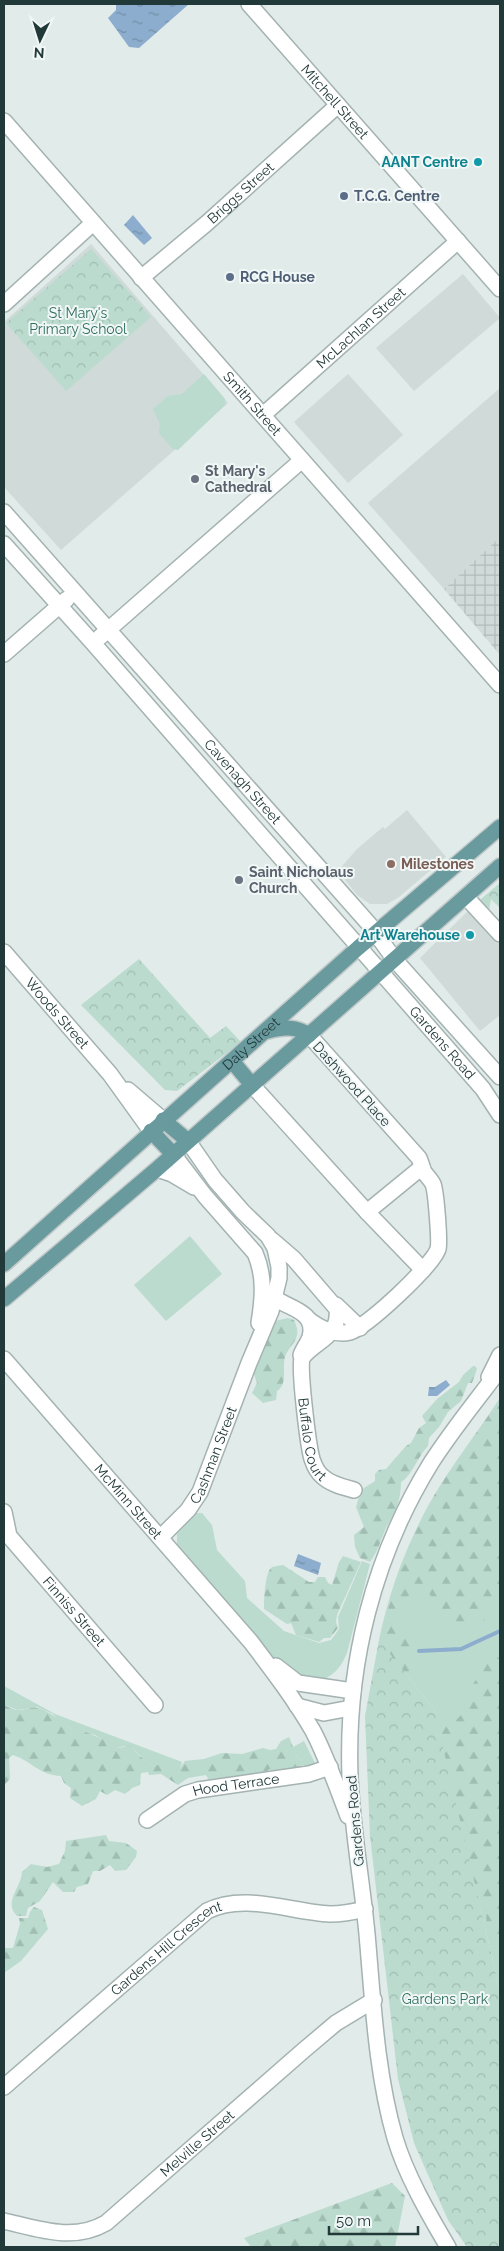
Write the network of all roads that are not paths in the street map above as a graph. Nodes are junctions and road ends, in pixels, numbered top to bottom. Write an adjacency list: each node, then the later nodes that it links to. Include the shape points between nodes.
1 (249, 4): 2 (street, Mitchell Street)
2 (338, 105): 5 (street, Mitchell Street); 6 (street, Briggs Street)
3 (4, 121): 4 (street, Smith Street)
4 (93, 223): 6 (street, Smith Street); 8 (street)
5 (458, 241): 7 (street, Mitchell Street); 9 (street, McLachlan Street)
6 (141, 278): 9 (street, Smith Street)
7 (500, 289)
8 (4, 304)
9 (263, 415): 10 (street, Smith Street)
10 (302, 460): 15 (street); 18 (street, Smith Street)
11 (4, 512): 13 (street, Cavenagh Street)
12 (4, 544): 14 (street, Cavenagh Street)
13 (74, 593): 14 (street); 15 (street, Cavenagh Street)
14 (59, 605): 16 (street, Cavenagh Street); 17 (street)
15 (108, 630): 16 (street); 20 (street, Cavenagh Street)
16 (94, 643): 21 (street, Cavenagh Street)
17 (4, 654)
18 (500, 685)
19 (500, 827): 24 (main road, Daly Street)
20 (300, 846): 21 (street); 24 (street, Cavenagh Street)
21 (283, 862): 26 (street, Cavenagh Street)
22 (500, 866): 23 (main road)
23 (466, 897): 25 (street); 28 (main road)
24 (376, 932): 26 (main road, Daly Street); 28 (street, Gardens Road)
25 (500, 934)
26 (358, 948): 29 (street, Gardens Road); 30 (main road, Daly Street)
27 (4, 952): 35 (street, Woods Street)
28 (395, 960): 29 (main road); 32 (street, Gardens Road)
29 (380, 973): 31 (main road); 33 (street, Gardens Road)
30 (266, 1031): 31 (main road, Dashwood Place, via 291,1028); 34 (main road, Daly Street)
31 (309, 1035): 37 (main road); 43 (street, Dashwood Place, via 419,1158)
32 (467, 1040): 33 (street); 36 (street, Gardens Road)
33 (452, 1054): 38 (street, Gardens Road)
34 (232, 1062): 37 (main road); 39 (main road, Daly Street)
35 (110, 1074): 39 (street, Woods Street); 40 (street, Woods Street)
36 (500, 1077)
37 (252, 1085): 41 (main road); 47 (street)
38 (499, 1110)
39 (163, 1120): 40 (main road, Daly Street); 41 (main road)
40 (151, 1131): 42 (main road); 52 (main road, Daly Street)
41 (188, 1141): 42 (main road); 46 (street, via 215,1180)
42 (173, 1154): 44 (main road); 45 (street)
43 (422, 1167): 47 (street); 53 (street, Dashwood Place, via 434,1187 439,1244 436,1254)
44 (158, 1169): 45 (street, via 178,1177); 55 (main road)
45 (205, 1196): 48 (street)
46 (243, 1212): 48 (street); 49 (street)
47 (367, 1212): 53 (street)
48 (229, 1224): 51 (street, via 250,1246)
49 (268, 1236): 50 (street); 56 (street)
50 (278, 1257): 51 (street); 54 (street, via 279,1278)
51 (259, 1262): 54 (street)
52 (4, 1264)
53 (423, 1270): 58 (street, Dashwood Place)
54 (269, 1295): 57 (street, via 295,1308); 67 (street, Cashman Street, via 249,1363 200,1492 188,1510)
55 (4, 1300)
56 (336, 1305): 58 (street); 59 (street, via 338,1313)
57 (308, 1319): 59 (street); 61 (street, Buffalo Court, via 310,1334 302,1353)
58 (360, 1328): 59 (street)
59 (332, 1331): 61 (street)
60 (500, 1355): 64 (street, Gardens Road)
61 (302, 1363): 65 (street, Buffalo Court, via 315,1466 327,1480)
62 (6, 1367): 67 (street, McMinn Street)
63 (500, 1369): 64 (street, Gardens Road)
64 (470, 1408): 69 (street, Gardens Road, via 420,1482 384,1558 361,1635)
65 (354, 1490)
66 (4, 1512): 70 (street, Finniss Street, via 9,1536)
67 (160, 1537): 68 (street, McMinn Street)
68 (252, 1642): 69 (street, via 298,1683); 71 (street)
69 (353, 1691): 72 (street, Gardens Road)
70 (155, 1705)
71 (297, 1706): 72 (street, via 324,1713); 73 (street)
72 (351, 1708): 75 (street, Gardens Road, via 350,1778)
73 (330, 1767): 74 (street, Hood Terrace, via 309,1774 198,1790 179,1798); 75 (street)
74 (147, 1820)
75 (354, 1832): 76 (street, Gardens Road)
76 (364, 1910): 77 (street, Gardens Road); 78 (street, Gardens Hill Crescent, via 328,1914 243,1903 217,1906 118,1986)
77 (374, 2000): 79 (street, Melville Street, via 336,2023 106,2223 93,2230 62,2234); 80 (street, Gardens Road, via 382,2078 395,2139 422,2202)
78 (4, 2087)
79 (4, 2222)
80 (448, 2247)

